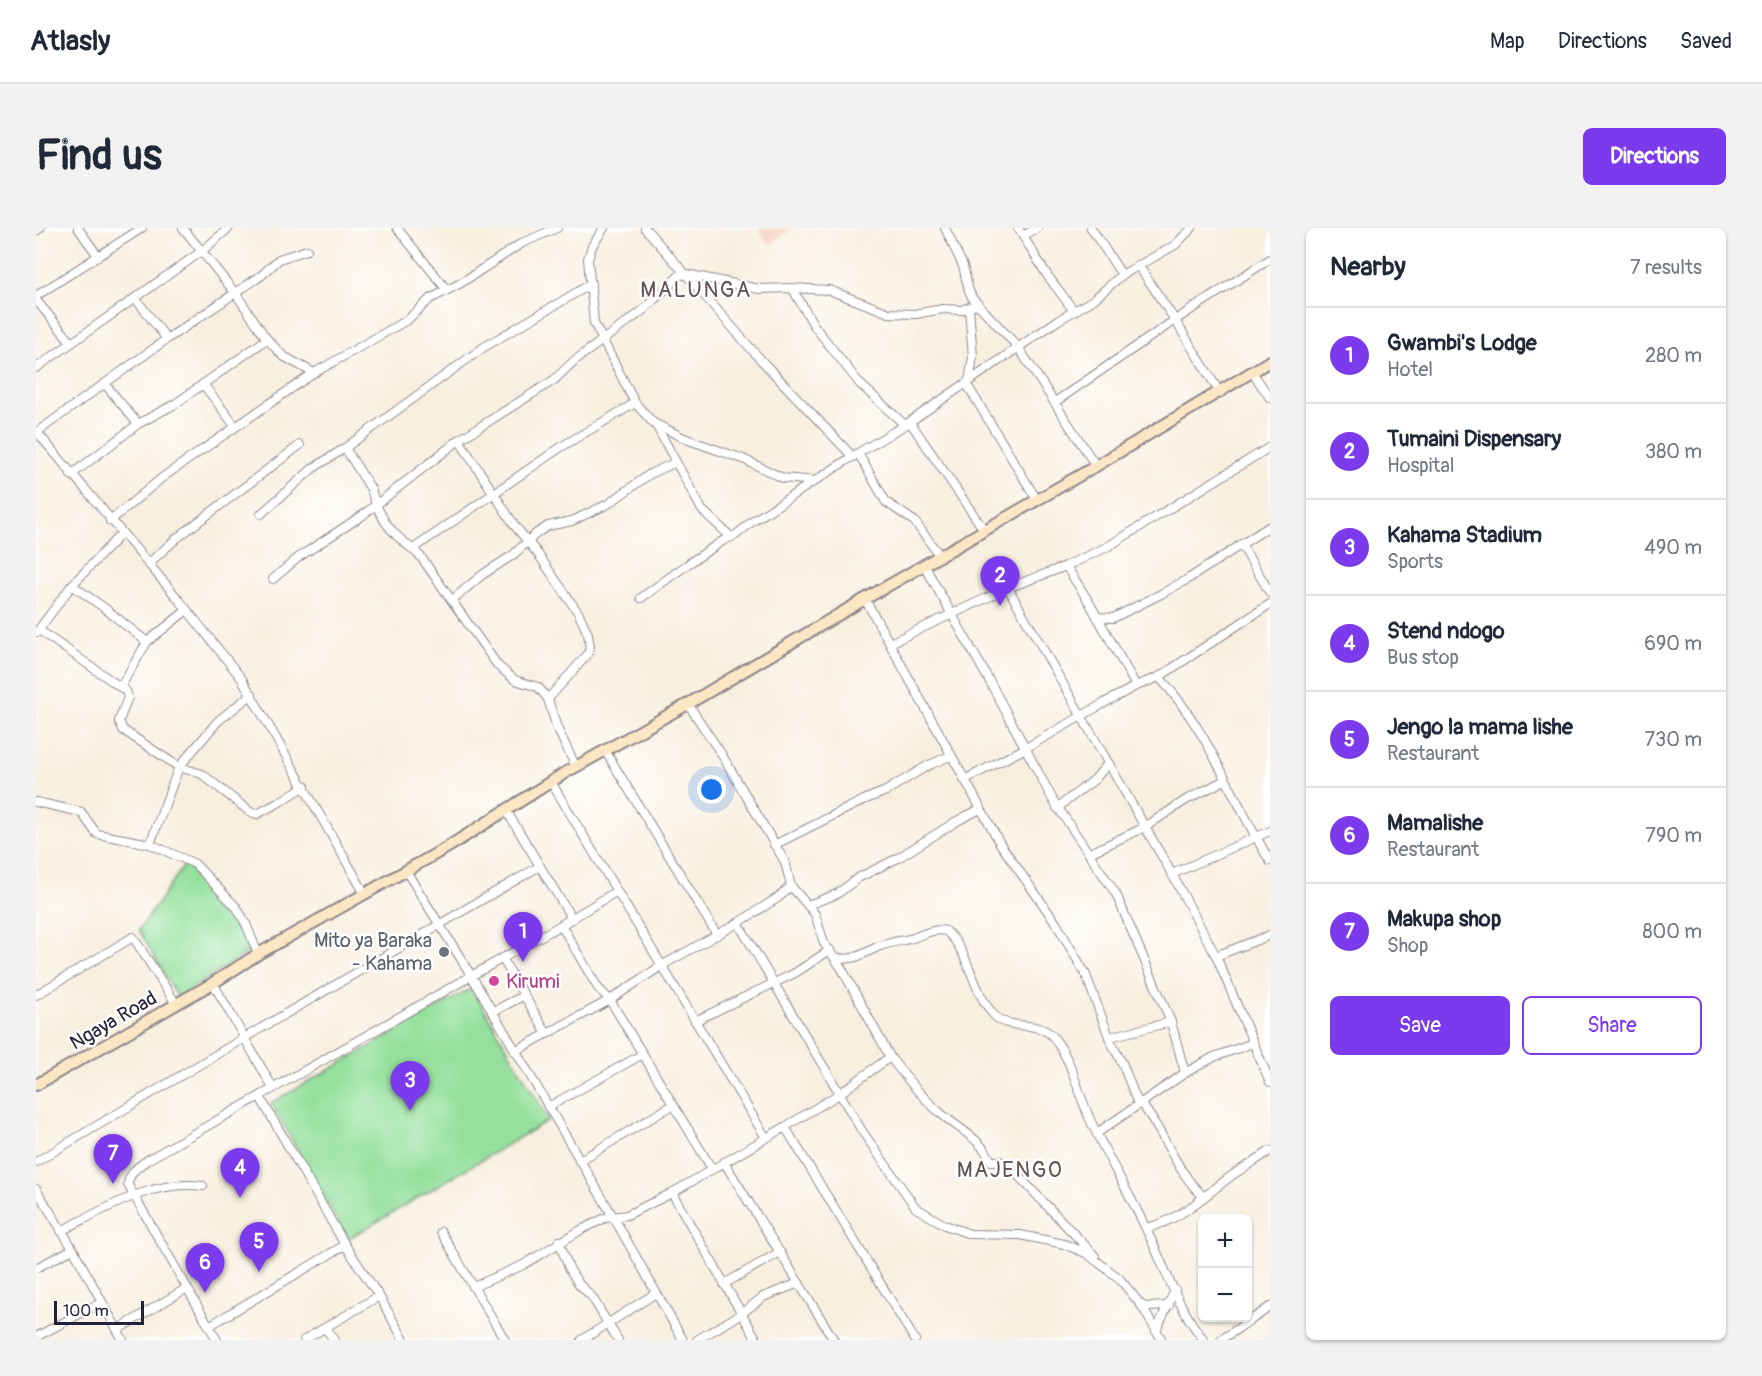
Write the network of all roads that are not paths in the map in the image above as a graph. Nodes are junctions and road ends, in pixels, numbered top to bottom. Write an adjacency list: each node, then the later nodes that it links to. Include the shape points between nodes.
1 (40, 228): 17 (street)
2 (78, 228): 22 (street)
3 (142, 228): 22 (street)
4 (183, 228): 21 (street)
5 (230, 228): 21 (street)
6 (398, 228): 29 (street)
7 (557, 228): 29 (street, via 522,243)
8 (604, 228): 27 (street, via 589,253)
9 (645, 228): 25 (street)
10 (945, 228): 33 (street, via 969,291)
11 (1018, 228): 18 (street)
12 (1038, 228): 18 (street)
13 (1091, 228): 26 (street)
14 (1181, 228): 19 (street)
15 (1192, 228): 19 (street)
16 (1200, 228): 19 (street)
17 (36, 231)
18 (1023, 236): 35 (street)
19 (1185, 237): 24 (street)
20 (307, 250): 30 (street, via 279,259)
21 (202, 251): 30 (street); 32 (street)
22 (98, 256): 31 (street)
23 (1270, 260): 36 (street)
24 (1138, 265): 26 (street); 36 (street)
25 (686, 274): 28 (street, via 759,289); 39 (street); 64 (street, via 768,368)
26 (1122, 275): 35 (street)
27 (591, 284): 39 (street, via 592,316); 63 (street, via 484,347)
28 (792, 288): 34 (street, via 829,290 889,313); 55 (street, via 815,327 860,384)
29 (447, 291): 45 (street, via 430,299 407,320)
30 (236, 294): 37 (street); 38 (street)
31 (36, 298): 40 (street)
32 (135, 298): 37 (street); 40 (street)
33 (978, 304): 34 (street); 41 (street)
34 (969, 308): 46 (street, via 973,357)
35 (1074, 311): 41 (street)
36 (1175, 320): 49 (street); 52 (street)
37 (167, 339): 47 (street)
38 (267, 339): 45 (street, via 283,356); 48 (street)
39 (603, 339): 51 (street); 58 (street, via 554,380)
40 (71, 342): 43 (street)
41 (1018, 347): 46 (street); 52 (street)
42 (1270, 362): 44 (street, Ngaya Road)
43 (36, 368)
44 (1252, 372): 49 (street, Ngaya Road); 50 (street)
45 (314, 373): 56 (street)
46 (968, 382): 55 (street); 70 (street)
47 (105, 384): 54 (street); 57 (street)
48 (203, 384): 54 (street); 56 (street)
49 (1220, 393): 66 (street, Ngaya Road)
50 (1270, 398)
51 (635, 402): 53 (street); 69 (street, via 561,447)
52 (1055, 402): 66 (street)
53 (654, 423): 65 (street); 68 (street, via 783,478)
54 (138, 424): 67 (street)
55 (908, 424): 64 (street); 75 (street)
56 (235, 426): 73 (street, via 162,477)
57 (37, 432): 59 (street)
58 (459, 440): 69 (street); 71 (street)
59 (43, 441): 61 (street); 67 (street)
60 (300, 445): 82 (street)
61 (36, 446)
62 (1270, 447): 84 (street, via 1116,542)
63 (345, 448): 71 (street, via 371,489); 72 (street, via 312,469)
64 (856, 455): 68 (street); 81 (street, via 886,502 914,521)
65 (676, 462): 77 (street, via 705,514); 78 (street, via 650,474 608,504 572,522 548,526)
66 (1096, 466): 70 (street, Ngaya Road)
67 (71, 475): 73 (street)
68 (816, 481): 77 (street)
69 (495, 494): 78 (street); 80 (street)
70 (1037, 500): 75 (street, Ngaya Road)
71 (376, 505): 80 (street, via 390,529); 85 (street)
72 (261, 514)
73 (110, 521): 76 (street)
74 (1270, 526): 79 (street)
75 (984, 530): 81 (street, Ngaya Road)
76 (121, 534): 82 (street); 86 (street)
77 (730, 537): 89 (street)
78 (528, 540): 91 (street); 103 (street, via 568,596 590,640 589,651 581,663)
79 (1241, 544): 88 (street); 95 (street, via 1153,598 1113,618)
80 (413, 549): 91 (street)
81 (940, 556): 83 (street, Ngaya Road)
82 (147, 564): 93 (street)
83 (924, 565): 90 (street, Ngaya Road); 94 (street)
84 (1066, 567): 87 (street); 95 (street)
85 (273, 579)
86 (72, 585): 96 (street); 97 (street)
87 (1008, 588): 94 (street); 105 (street)
88 (1270, 593)
89 (640, 598)
90 (865, 599): 98 (street); 104 (street, Ngaya Road)
91 (452, 600): 103 (street, via 498,666 515,680 538,687)
92 (1270, 604): 99 (street)
93 (187, 610): 97 (street); 102 (street)
94 (954, 615): 98 (street); 106 (street)
95 (1097, 617): 101 (street)
96 (38, 631): 100 (street)
97 (147, 642): 100 (street)
98 (890, 643): 108 (street)
99 (1160, 677): 101 (street); 113 (street, via 1184,706)
100 (121, 686): 110 (street, via 129,697 119,721 123,730)
101 (1136, 686): 105 (street)
102 (252, 694): 110 (street, via 218,721); 115 (street)
103 (548, 699): 111 (street)
104 (688, 704): 107 (street, Ngaya Road); 124 (street)
105 (1082, 717): 106 (street); 109 (street)
106 (1024, 749): 112 (street); 117 (street)
107 (606, 752): 111 (street, Ngaya Road); 138 (street)
108 (950, 756): 112 (street); 124 (street)
109 (1110, 765): 117 (street); 120 (street)
110 (179, 767): 115 (street, via 202,774 257,814); 123 (street)
111 (576, 767): 114 (street, Ngaya Road)
112 (964, 780): 118 (street)
113 (1225, 780): 120 (street); 122 (street)
114 (550, 782): 119 (street, Ngaya Road); 131 (street)
115 (305, 786): 132 (street)
116 (36, 802): 123 (street, via 81,812 100,835)
117 (1057, 808): 125 (street)
118 (980, 809): 133 (street, via 858,878 837,894); 156 (street, via 1086,975)
119 (506, 810): 127 (street); 128 (street, Ngaya Road)
120 (1145, 827): 125 (street); 129 (street)
121 (1270, 831): 122 (street)
122 (1255, 837): 126 (street); 129 (street)
123 (150, 844): 141 (street, via 195,864 212,880 237,908)
124 (774, 845): 130 (street)
125 (1090, 854): 154 (street, via 1116,894)
126 (1270, 861)
127 (540, 866): 134 (street); 136 (street)
128 (406, 871): 132 (street, Ngaya Road); 136 (street)
129 (1172, 874): 142 (street)
130 (791, 886): 133 (street); 135 (street)
131 (617, 891): 134 (street); 144 (street)
132 (365, 894): 141 (street, Ngaya Road)
133 (808, 905): 140 (street)
134 (572, 919): 137 (street)
135 (738, 923): 138 (street); 147 (street)
136 (438, 925): 145 (street); 157 (street)
137 (561, 925): 143 (street); 150 (street, via 598,988)
138 (717, 935): 144 (street)
139 (1270, 935): 142 (street)
140 (832, 953): 147 (street); 161 (street); 172 (street, via 851,959 880,946 935,930 946,931 992,1013 1007,1023 1042,1028 1054,1038 1068,1060)
141 (258, 954): 146 (street, Ngaya Road)
142 (1216, 956): 158 (street)
143 (502, 958): 145 (street); 149 (street)
144 (661, 966): 150 (street); 153 (street)
145 (471, 975): 152 (street); 165 (street)
146 (213, 983): 151 (street, Ngaya Road); 157 (street)
147 (774, 983): 153 (street); 166 (street)
148 (36, 995): 151 (street, via 132,937)
149 (523, 996): 152 (street); 155 (street)
150 (610, 1000): 155 (street); 160 (street)
151 (176, 1004): 164 (street, Ngaya Road)
152 (492, 1012): 159 (street)
153 (694, 1020): 173 (street)
154 (1171, 1022): 156 (street); 162 (street)
155 (547, 1034): 159 (street)
156 (1109, 1037): 168 (street)
157 (244, 1038): 165 (street); 176 (street)
158 (1253, 1043): 162 (street); 163 (street)
159 (515, 1051): 170 (street)
160 (643, 1054): 169 (street); 170 (street)
161 (890, 1057): 166 (street); 193 (street, via 930,1104 978,1141 991,1161 1008,1165)
162 (1185, 1072): 168 (street)
163 (1270, 1082)
164 (36, 1085)
165 (273, 1088): 167 (street)
166 (839, 1094): 171 (street); 193 (street, via 878,1157 919,1211 970,1234 1020,1235 1064,1244 1086,1253)
167 (260, 1097): 182 (street, via 141,1165 128,1181); 189 (street)
168 (1139, 1103): 172 (street); 183 (street)
169 (672, 1105): 175 (street); 178 (street)
170 (548, 1107): 175 (street)
171 (785, 1127): 173 (street); 224 (street)
172 (1097, 1133): 185 (street)
173 (766, 1138): 177 (street)
174 (1270, 1151): 183 (street)
175 (579, 1161): 184 (street)
176 (36, 1162)
177 (724, 1162): 178 (street); 191 (street)
178 (712, 1169): 181 (street)
179 (203, 1186): 182 (street, via 190,1184)
180 (36, 1189): 186 (street)
181 (672, 1193): 184 (street); 195 (street)
182 (135, 1194): 186 (street); 197 (street)
183 (1204, 1197): 185 (street, via 1161,1225)
184 (614, 1218): 188 (street, via 605,1218); 199 (street)
185 (1146, 1228): 198 (street)
186 (61, 1231): 190 (street)
187 (441, 1232): 196 (street)
188 (559, 1241): 196 (street, via 523,1265); 206 (street, via 569,1268)
189 (345, 1245): 200 (street); 207 (street)
190 (73, 1249): 192 (street); 201 (street)
191 (780, 1252): 194 (street); 195 (street)
192 (36, 1268)
193 (1113, 1273): 202 (street)
194 (799, 1283): 205 (street, via 763,1297); 223 (street)
195 (724, 1284): 205 (street)
196 (473, 1287): 217 (street)
197 (187, 1288): 207 (street); 209 (street)
198 (1175, 1290): 203 (street); 226 (street)
199 (656, 1293): 206 (street); 220 (street)
200 (379, 1296): 208 (street); 216 (street)
201 (102, 1302): 209 (street); 211 (street)
202 (1141, 1305): 203 (street); 210 (street)
203 (1169, 1306): 210 (street)
204 (1270, 1307): 227 (street)
205 (741, 1314): 221 (street); 222 (street)
206 (608, 1325): 218 (street); 219 (street)
207 (209, 1326): 213 (street)
208 (325, 1328): 214 (street); 215 (street)
209 (117, 1330): 212 (street)
210 (1156, 1331): 225 (street)
211 (36, 1336)
212 (123, 1340)
213 (217, 1340)
214 (304, 1340)
215 (334, 1340)
216 (404, 1340)
217 (505, 1340)
218 (582, 1340)
219 (618, 1340)
220 (683, 1340)
221 (698, 1340)
222 (758, 1340)
223 (834, 1340)
224 (915, 1340)
225 (1162, 1340)
226 (1204, 1340)
227 (1221, 1340)

